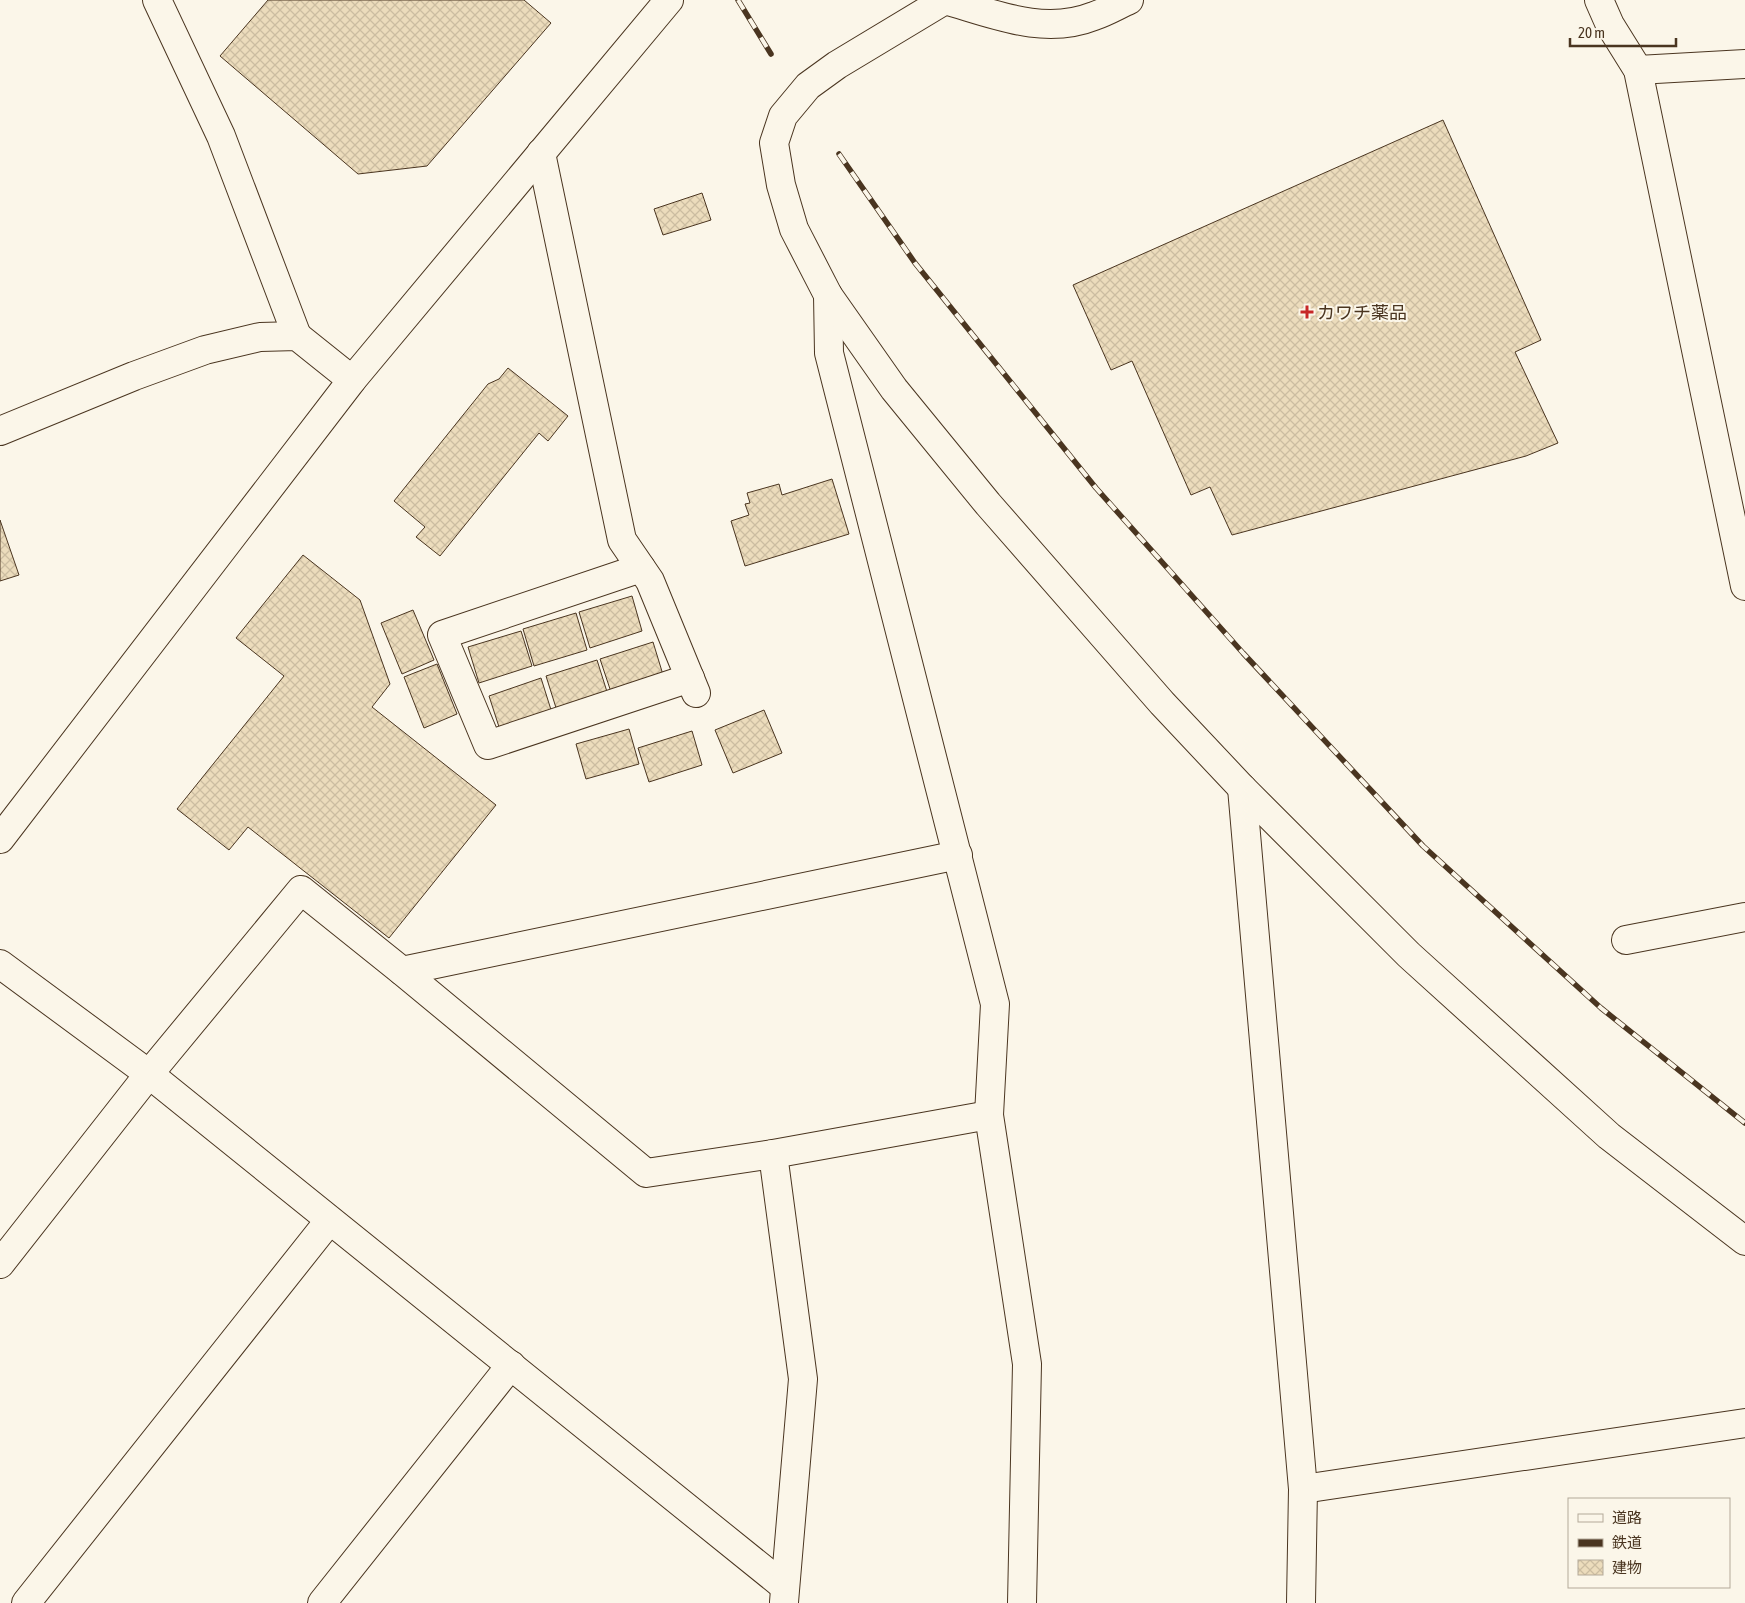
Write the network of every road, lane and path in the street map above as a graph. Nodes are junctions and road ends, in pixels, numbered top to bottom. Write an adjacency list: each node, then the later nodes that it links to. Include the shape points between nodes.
1 (945, 0): 2 (street, via 1028,24 1058,24 1093,17); 9 (street, via 816,81 783,116 774,144 781,184 794,228)
2 (1129, 0)
3 (1599, 0): 7 (street, via 1610,25)
4 (160, 1): 10 (street, via 221,136)
5 (662, 8): 8 (street)
6 (1745, 64): 7 (street)
7 (1638, 70): 14 (street)
8 (541, 153): 11 (street); 13 (street, via 622,540)
9 (828, 295): 15 (street, via 894,389 988,504 1162,703); 17 (street, via 829,352)
10 (297, 336): 11 (street); 12 (street, via 260,337 205,350)
11 (352, 380): 16 (street)
12 (0, 431)
13 (642, 568): 13 (street, via 693,686 488,745 442,635)
14 (1745, 586)
15 (1242, 788): 26 (street, via 1409,955 1608,1136); 30 (street)
16 (0, 839)
17 (958, 855): 21 (street); 23 (street, via 995,1004)
18 (1745, 917): 19 (street)
19 (1626, 940)
20 (0, 964): 22 (street)
21 (402, 971): 22 (street, via 301,890); 24 (street, via 646,1173)
22 (149, 1074): 25 (street); 27 (street)
23 (990, 1115): 24 (street); 34 (street, via 1027,1364)
24 (773, 1154): 31 (street, via 803,1380)
25 (329, 1221): 28 (street); 32 (street)
26 (1745, 1241)
27 (0, 1264)
28 (512, 1365): 31 (street); 33 (street)
29 (1745, 1423): 30 (street)
30 (1303, 1489): 35 (street)
31 (784, 1595)
32 (26, 1603)
33 (322, 1603)
34 (1022, 1603)
35 (1301, 1603)

